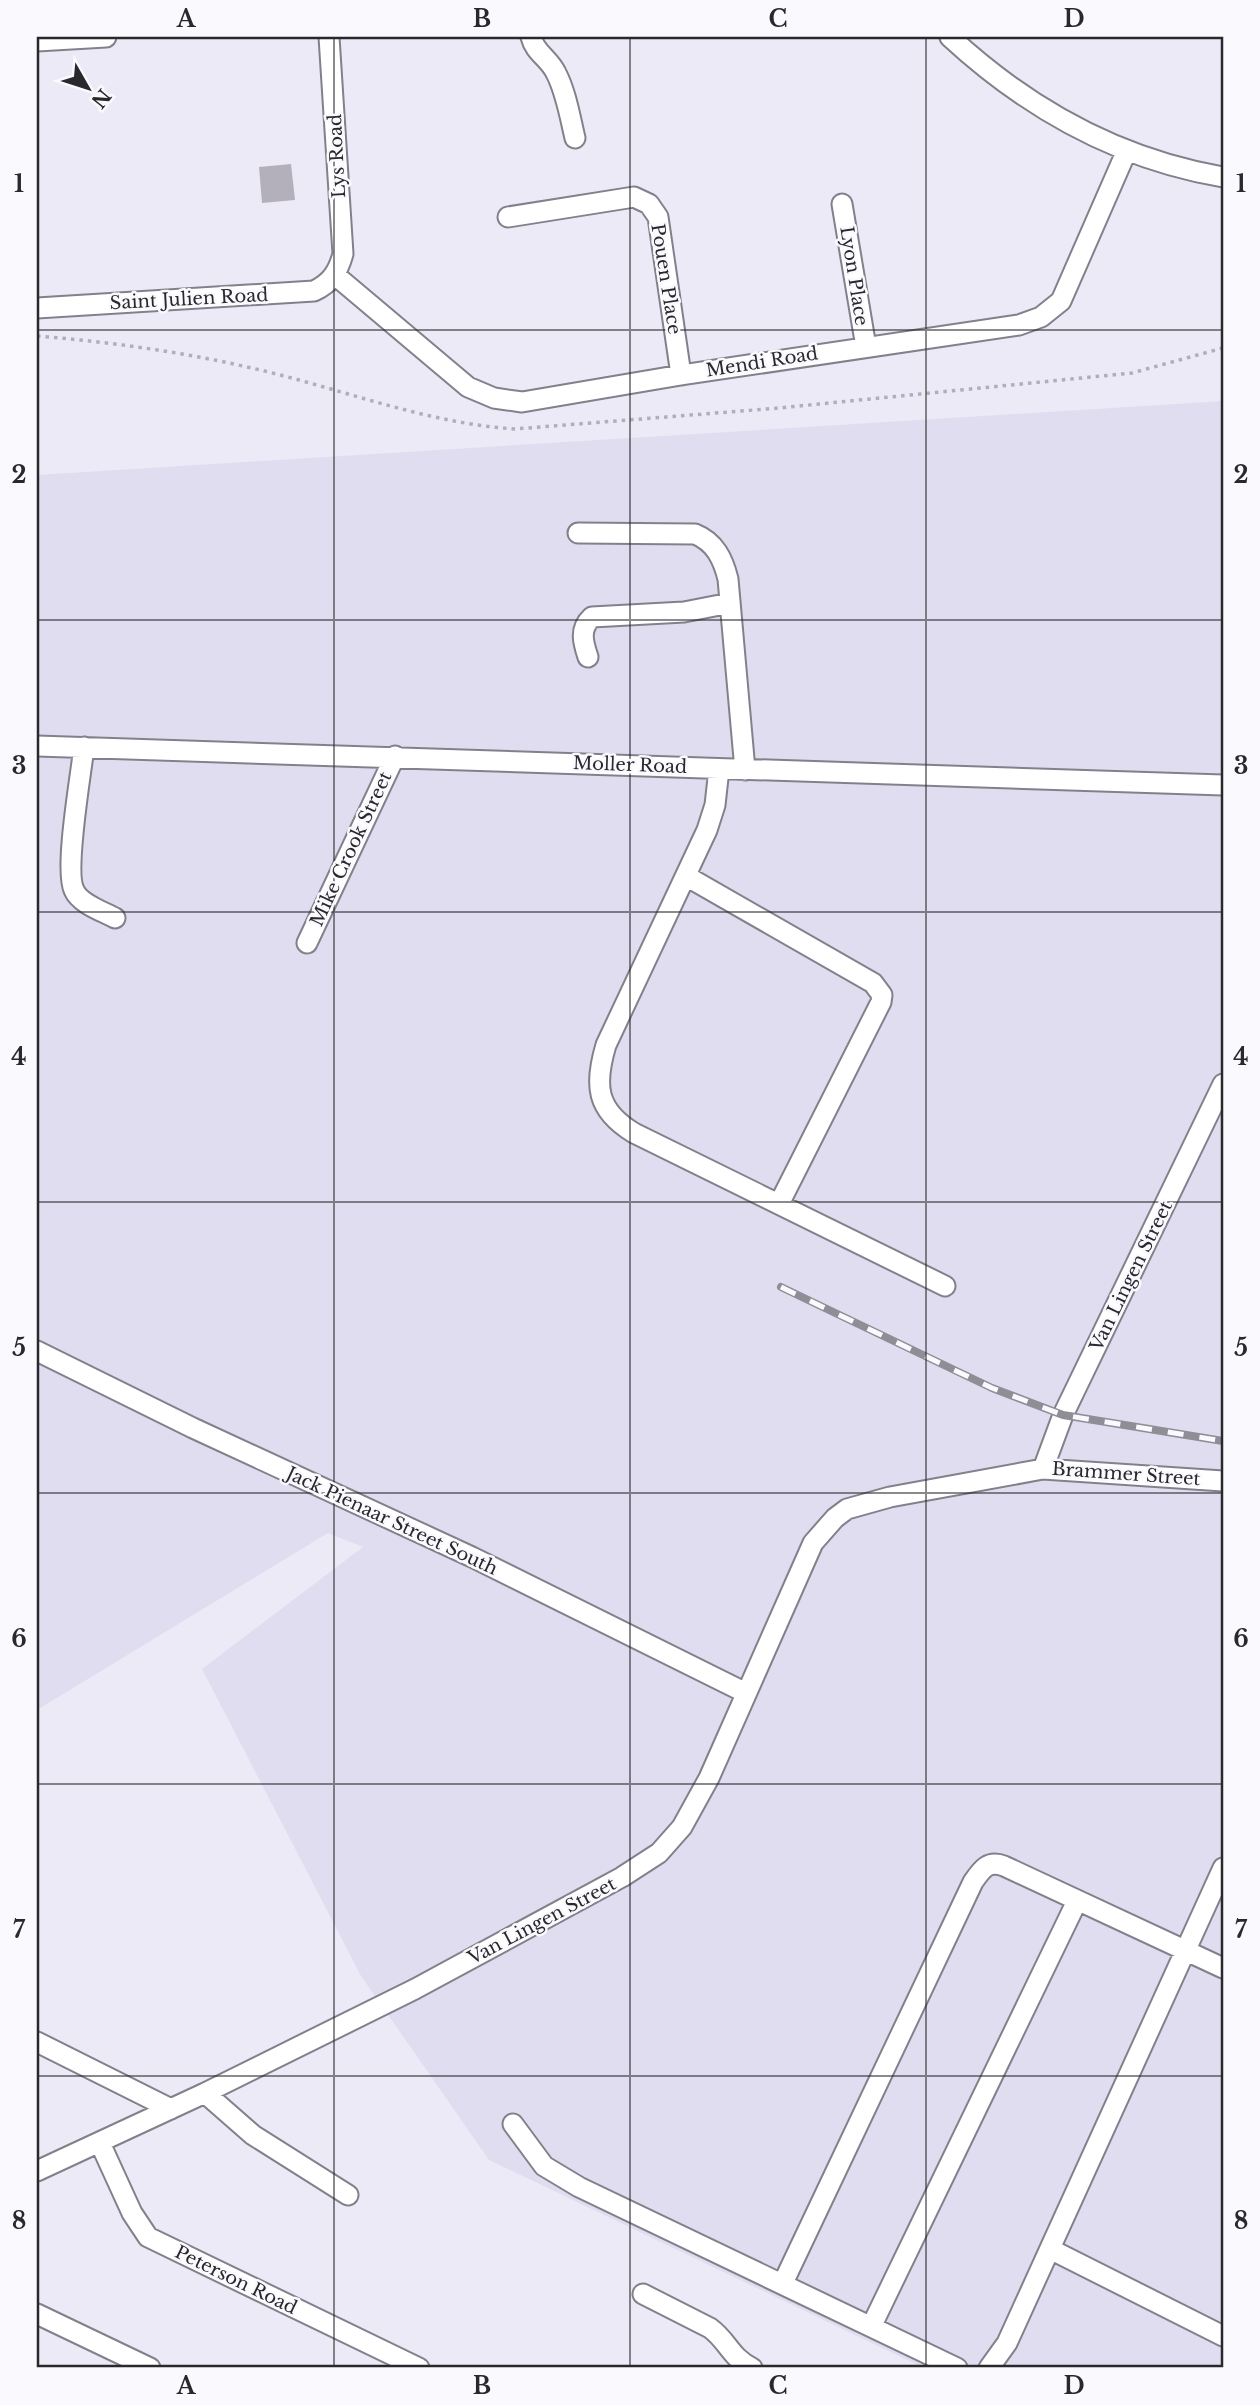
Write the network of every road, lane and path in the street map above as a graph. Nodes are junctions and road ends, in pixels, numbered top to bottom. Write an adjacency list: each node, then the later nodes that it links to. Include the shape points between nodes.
1 (106, 37): 5 (street)
2 (329, 37): 11 (street, Lys Road, via 342,254)
3 (531, 37): 6 (street, via 558,76)
4 (950, 37): 7 (street, via 1031,103)
5 (37, 41)
6 (575, 138)
7 (1128, 150): 8 (street); 13 (street, Mendi Road, via 1066,291 1052,310 1019,324)
8 (1223, 177)
9 (842, 204): 13 (street, Lyon Place)
10 (508, 218): 14 (street, Pouen Place, via 634,197 649,204 658,217)
11 (335, 275): 12 (street, Saint Julien Road, via 314,291); 14 (street, Mendi Road, via 468,387 494,398 522,402)
12 (37, 307)
13 (866, 347): 14 (street, Mendi Road)
14 (681, 374)
15 (578, 533): 16 (street, via 695,534 705,538 725,568)
16 (730, 603): 17 (street, via 684,612 592,617 583,631); 22 (street)
17 (588, 657)
18 (37, 746): 19 (street, Moller Road)
19 (84, 747): 20 (street, Moller Road); 25 (street, via 70,868 74,891)
20 (395, 756): 21 (street, Moller Road); 26 (street, Mike Crook Street)
21 (719, 769): 22 (street, Moller Road); 24 (street, via 712,816)
22 (745, 769): 23 (street, Moller Road)
23 (1223, 785)
24 (686, 876): 28 (street, via 606,1045 599,1073 600,1094 618,1123); 28 (street, via 873,983 881,995)
25 (115, 918)
26 (307, 943)
27 (1223, 1084): 31 (street, Van Lingen Street, via 1063,1416)
28 (779, 1204): 29 (street)
29 (945, 1286)
30 (37, 1351): 34 (street, Jack Pienaar Street South)
31 (1043, 1469): 32 (street, Brammer Street); 33 (street, Brammer Street)
32 (1223, 1480)
33 (865, 1504): 34 (street, Van Lingen Street, via 835,1518 813,1543)
34 (746, 1693): 40 (street, Van Lingen Street, via 695,1804 659,1853 415,1989)
35 (1223, 1868): 37 (street)
36 (1077, 1901): 37 (street); 47 (street, via 996,1863 983,1867); 50 (street)
37 (1186, 1949): 38 (street); 46 (street)
38 (1223, 1968)
39 (37, 2042): 41 (street)
40 (205, 2093): 41 (street, Van Lingen Street); 45 (street, via 253,2135)
41 (171, 2109): 43 (street, Van Lingen Street)
42 (513, 2124): 47 (street, via 536,2157 554,2173)
43 (100, 2143): 44 (street, Van Lingen Street); 53 (street, Peterson Road, via 148,2237)
44 (43, 2169)
45 (348, 2195)
46 (1050, 2249): 51 (street); 56 (street, via 1007,2343)
47 (783, 2283): 50 (street)
48 (643, 2294): 54 (street, via 719,2334 734,2358)
49 (37, 2314): 52 (street)
50 (872, 2325): 55 (street)
51 (1223, 2336)
52 (150, 2368)
53 (419, 2368)
54 (752, 2368)
55 (957, 2368)
56 (989, 2368)

